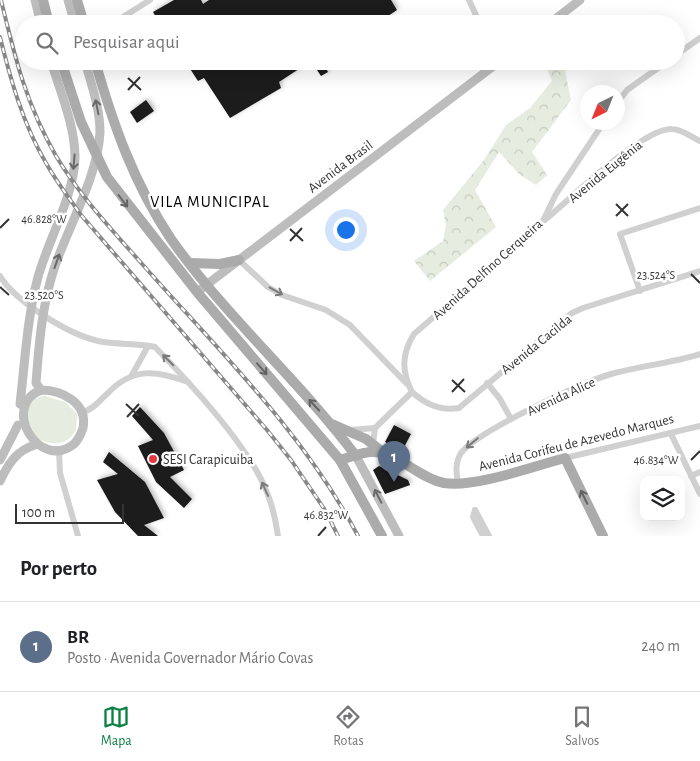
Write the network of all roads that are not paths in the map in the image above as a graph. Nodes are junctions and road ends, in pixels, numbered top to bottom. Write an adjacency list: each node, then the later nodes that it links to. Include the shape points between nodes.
1 (35, 0): 8 (main road)
2 (43, 0): 9 (main road)
3 (68, 0): 10 (main road)
4 (77, 0): 11 (main road)
5 (150, 0): 12 (street)
6 (580, 0): 14 (main road)
7 (471, 1): 13 (street)
8 (39, 15)
9 (47, 15)
10 (72, 15)
11 (81, 15)
12 (126, 15)
13 (477, 15)
14 (561, 15)
15 (700, 38): 16 (street)
16 (685, 49)
17 (57, 70): 42 (main road, one-way to 42, via 72,134 74,166 38,279 26,344)
18 (58, 70): 34 (main road, one-way to 34, via 107,177)
19 (87, 70): 41 (main road, one-way to 19, via 36,383 39,343 49,284 90,174 98,143 97,108)
20 (98, 70): 29 (main road, via 114,127 130,165 171,238)
21 (655, 70): 23 (street)
22 (487, 71): 28 (main road, Avenida Brasil)
23 (625, 93)
24 (599, 130): 27 (street, Avenida Delfino Cerqueira, via 556,194)
25 (700, 141): 27 (street, Avenida Eugênia, via 679,130 656,132 623,154)
26 (700, 208): 33 (street, via 620,234)
27 (542, 223): 40 (street, Avenida Delfino Cerqueira, via 414,334 403,360)
28 (239, 260): 29 (main road, via 220,264); 32 (main road, Avenida Brasil); 40 (street, Avenida Cacilda, one-way to 40, via 268,287 326,310 350,325)
29 (190, 263): 32 (main road)
30 (700, 272): 33 (street, Avenida Cacilda)
31 (0, 276): 35 (street, via 22,300 73,331 96,340)
32 (207, 285): 34 (main road, Avenida Brasil); 45 (main road, one-way to 32)
33 (640, 291): 39 (street, Avenida Cacilda, via 572,313)
34 (197, 292): 59 (main road, one-way to 59)
35 (148, 346): 37 (street); 38 (street, one-way to 35, via 155,347)
36 (700, 354): 44 (street, Avenida Alice, via 608,374)
37 (132, 375): 38 (street, via 163,374); 43 (street, via 112,388 94,407)
38 (189, 383): 66 (street, one-way to 38, via 268,494 257,473)
39 (487, 383): 40 (street, Avenida Cacilda, via 469,401 452,409 433,406); 44 (street)
40 (410, 389): 48 (street)
41 (41, 390): 42 (main road, via 27,396); 43 (main road, via 68,397)
42 (20, 404): 46 (main road)
43 (83, 412): 54 (main road, via 84,425 78,439)
44 (511, 419): 63 (street, Avenida Alice, one-way to 63, via 484,433 466,448 457,463)
45 (332, 424): 49 (main road, Avenida Corifeu de Azevedo Marques); 56 (main road)
46 (18, 426): 52 (main road); 53 (main road)
47 (700, 426): 50 (street, Avenida Corifeu de Azevedo Marques)
48 (375, 428): 49 (street); 51 (street)
49 (350, 430): 51 (main road, Avenida Corifeu de Azevedo Marques)
50 (671, 434): 57 (street, Avenida Corifeu de Azevedo Marques); 61 (street)
51 (373, 444): 55 (main road, Avenida Corifeu de Azevedo Marques)
52 (35, 445): 54 (main road); 62 (main road, via 23,448)
53 (3, 447): 58 (main road)
54 (59, 450): 65 (street, via 60,473)
55 (386, 454): 56 (main road, via 370,452); 63 (main road, Avenida Corifeu de Azevedo Marques, via 427,477 444,483)
56 (356, 456): 59 (main road); 68 (main road, one-way to 56)
57 (565, 458): 63 (main road, Avenida Corifeu de Azevedo Marques); 71 (main road, one-way to 57)
58 (0, 460)
59 (340, 460): 67 (main road)
60 (700, 472): 61 (street)
61 (691, 476): 64 (street)
62 (0, 481)
63 (458, 483)
64 (700, 494)
65 (78, 536)
66 (278, 536)
67 (382, 536)
68 (399, 536)
69 (483, 536): 70 (street, via 473,517 476,510)
70 (489, 536)
71 (603, 536)

